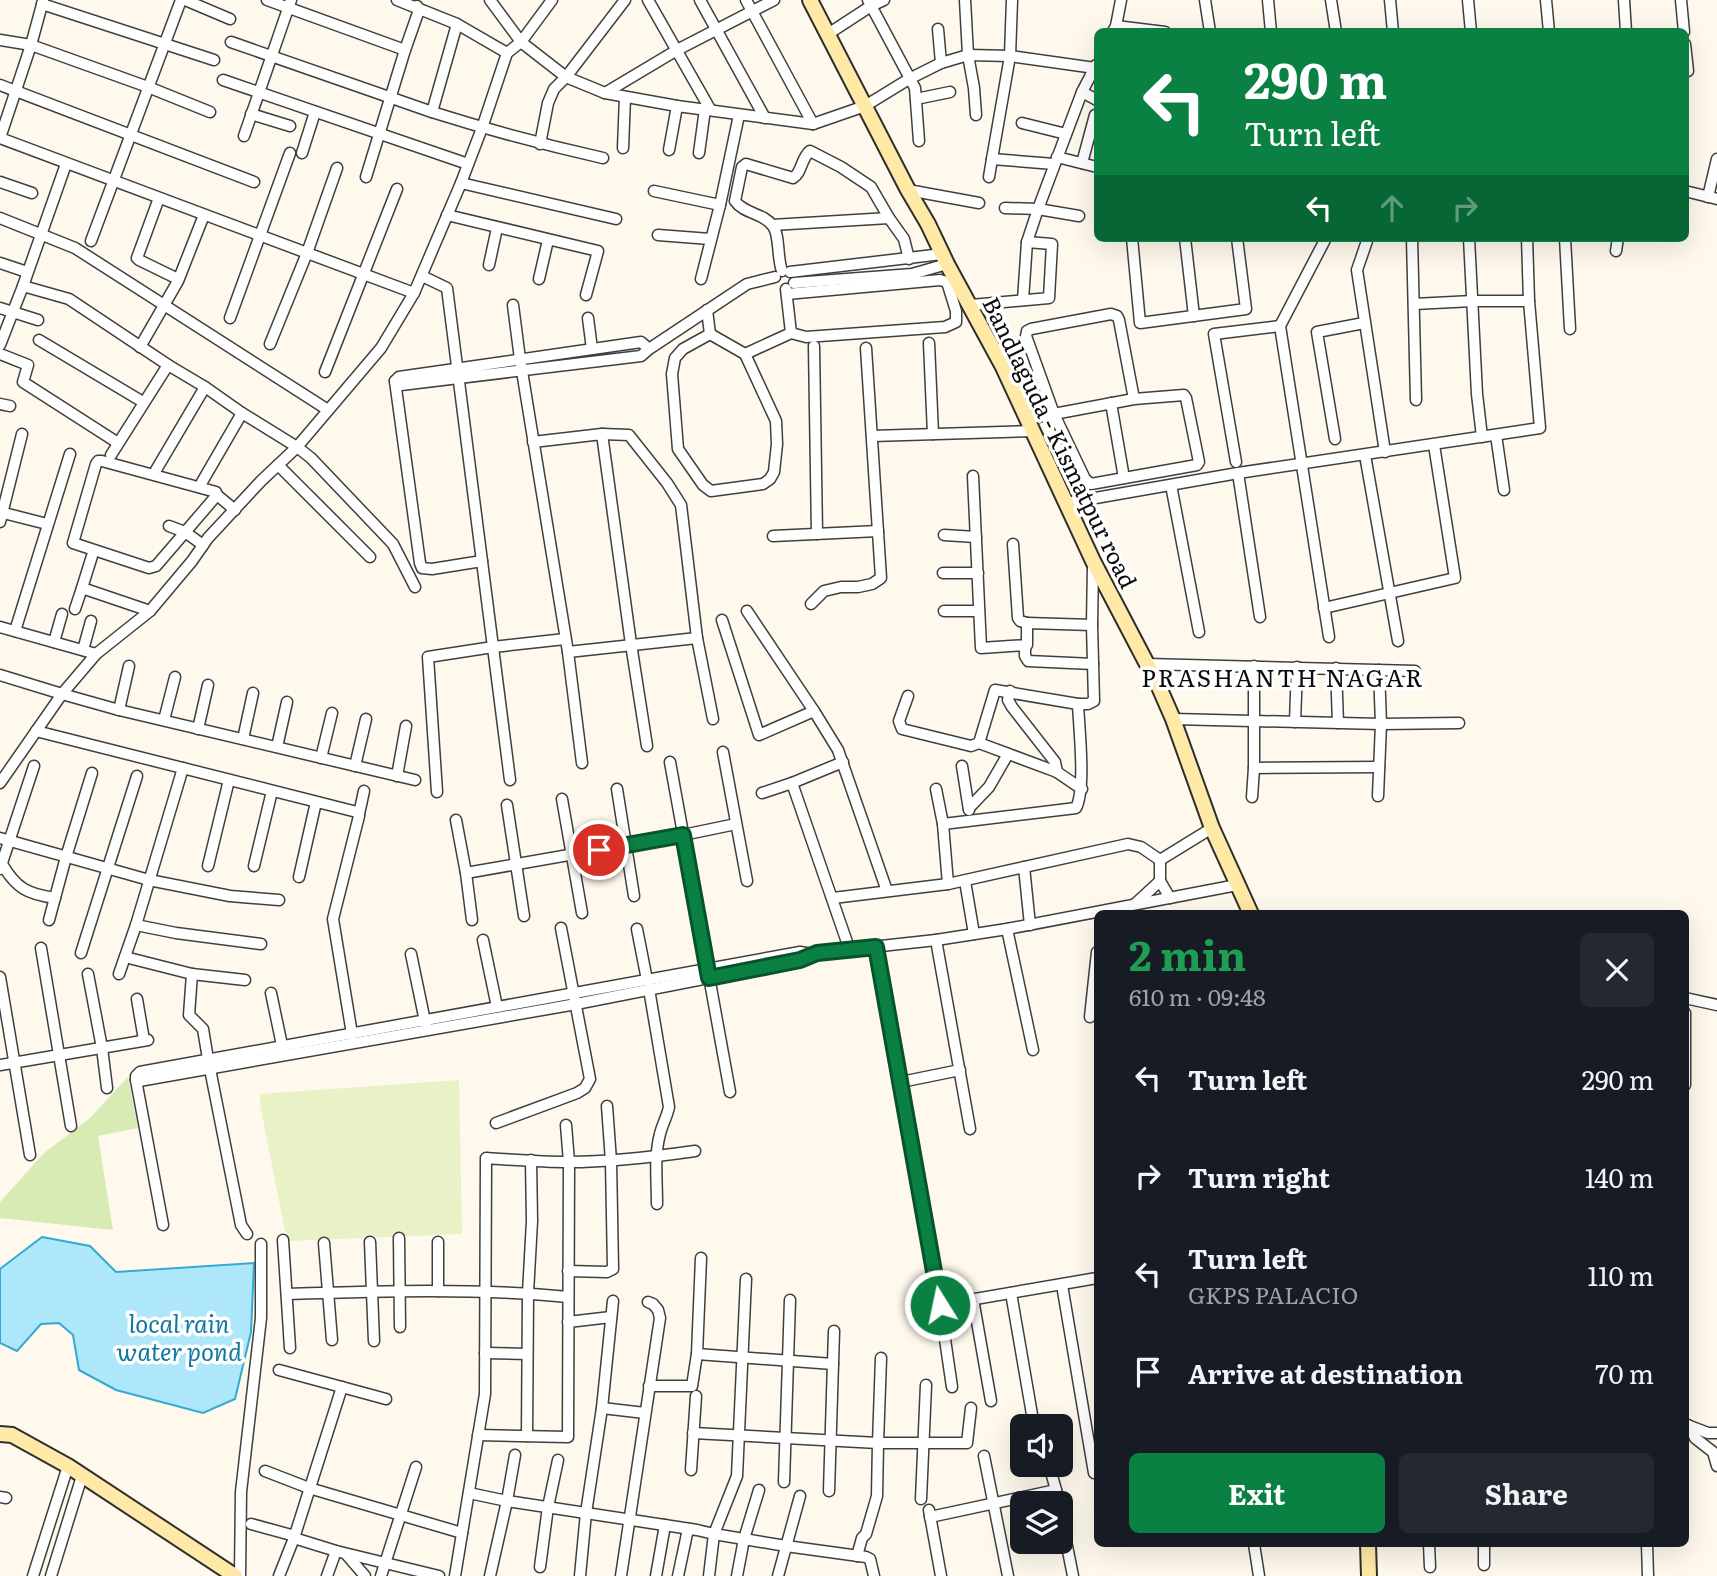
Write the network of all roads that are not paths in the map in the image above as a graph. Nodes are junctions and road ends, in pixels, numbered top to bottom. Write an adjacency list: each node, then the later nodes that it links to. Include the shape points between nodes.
1 (183, 0): 30 (street); 47 (street)
2 (267, 0): 27 (street)
3 (397, 0): 28 (street)
4 (413, 0): 28 (street)
5 (491, 0): 46 (street)
6 (552, 0): 46 (street)
7 (625, 0): 59 (street)
8 (648, 0): 50 (street)
9 (700, 0): 41 (street)
10 (746, 0): 29 (street)
11 (774, 0): 29 (street)
12 (810, 0): 43 (street, Bandlaguda - Kismatpur road)
13 (884, 0): 26 (street)
14 (965, 0): 53 (street)
15 (1012, 0): 54 (street)
16 (1121, 0): 32 (street)
17 (1205, 0): 33 (street)
18 (1268, 0): 34 (street)
19 (1332, 0): 35 (street)
20 (1390, 0): 36 (street)
21 (1468, 0): 37 (street)
22 (1546, 0): 38 (street)
23 (1624, 0): 39 (street)
24 (1681, 0): 40 (street)
25 (43, 2): 47 (street); 48 (street)
26 (869, 3): 43 (street); 60 (street)
27 (289, 4): 49 (street); 52 (street)
28 (419, 9): 31 (street); 49 (street)
29 (752, 11): 41 (street); 85 (street)
30 (230, 19)
31 (457, 24): 51 (street); 78 (street)
32 (1115, 28)
33 (1209, 28)
34 (1271, 28)
35 (1336, 28)
36 (1393, 28)
37 (1471, 28)
38 (1549, 28)
39 (1626, 28)
40 (1684, 28)
41 (716, 29): 50 (street); 82 (street)
42 (938, 29): 56 (street)
43 (828, 34): 74 (street, Bandlaguda - Kismatpur road)
44 (0, 40): 48 (street)
45 (231, 42): 52 (street)
46 (521, 42): 51 (street); 59 (street)
47 (165, 44): 55 (street); 63 (street)
48 (31, 45): 63 (street); 64 (street)
49 (404, 50): 70 (street)
50 (677, 50): 68 (street); 75 (street)
51 (507, 53): 87 (street)
52 (271, 55): 65 (street); 70 (street)
53 (968, 55): 54 (street); 56 (street); 81 (street)
54 (1010, 56): 57 (street); 101 (street)
55 (214, 60)
56 (941, 62): 60 (street)
57 (1094, 66)
58 (1094, 70): 67 (street)
59 (566, 77): 68 (street); 94 (street, via 551,96)
60 (909, 79): 72 (street); 74 (street)
61 (223, 80): 65 (street)
62 (0, 85): 64 (street)
63 (148, 87): 76 (street); 88 (street)
64 (16, 90): 88 (street); 92 (street)
65 (259, 92): 77 (street); 79 (street)
66 (950, 92): 72 (street)
67 (1082, 92): 71 (street); 90 (street)
68 (605, 93): 69 (street)
69 (625, 97): 73 (street); 95 (street)
70 (391, 98): 78 (street); 89 (street)
71 (1094, 98)
72 (916, 99): 93 (street)
73 (677, 106): 75 (street); 96 (street)
74 (865, 106): 85 (street); 116 (street, Bandlaguda - Kismatpur road)
75 (708, 109): 80 (street); 99 (street)
76 (210, 112)
77 (315, 112): 89 (street); 98 (street)
78 (432, 112): 87 (street)
79 (251, 114): 86 (street); 91 (street)
80 (739, 115): 82 (street); 123 (street)
81 (976, 115)
82 (765, 118): 85 (street)
83 (1094, 119): 104 (street)
84 (1022, 123): 90 (street)
85 (813, 124)
86 (290, 126)
87 (482, 128): 94 (street); 106 (street)
88 (130, 134): 111 (street); 113 (street)
89 (379, 134): 106 (street); 109 (street)
90 (1066, 134): 103 (street)
91 (244, 136)
92 (0, 138): 105 (street)
93 (919, 141)
94 (540, 144): 100 (street)
95 (623, 148)
96 (669, 150)
97 (290, 153): 136 (street)
98 (302, 153)
99 (699, 153)
100 (603, 158)
101 (992, 159): 103 (street); 110 (street)
102 (1717, 159): 121 (street)
103 (1056, 161): 104 (street); 125 (street)
104 (1082, 163): 107 (street)
105 (65, 164): 111 (street); 134 (street)
106 (468, 164): 114 (street)
107 (1094, 166)
108 (337, 168): 152 (street)
109 (366, 177)
110 (989, 177)
111 (112, 180): 120 (street); 139 (street)
112 (0, 182): 119 (street)
113 (254, 182)
114 (461, 183): 127 (street); 131 (street)
115 (397, 189): 159 (street)
116 (908, 190): 122 (street); 154 (street, Bandlaguda - Kismatpur road)
117 (654, 191): 123 (street)
118 (1689, 192): 121 (street)
119 (33, 193)
120 (159, 198): 126 (street); 161 (street, via 137,258)
121 (1712, 198)
122 (979, 202)
123 (720, 205): 137 (street)
124 (1005, 208): 125 (street)
125 (1038, 209): 128 (street); 140 (street)
126 (204, 215): 136 (street); 161 (street)
127 (447, 215): 133 (street); 160 (street)
128 (1079, 216)
129 (0, 218): 134 (street)
130 (889, 218): 132 (street); 132 (street, via 871,187 810,151 793,178 746,164 742,167 735,201); 153 (street, via 904,239)
131 (616, 219)
132 (772, 225): 158 (street)
133 (497, 228): 138 (street); 156 (street)
134 (40, 234): 157 (street); 172 (street, via 75,248)
135 (658, 235): 137 (street)
136 (260, 236): 152 (street); 179 (street)
137 (710, 239): 163 (street)
138 (548, 240): 162 (street); 167 (street, via 598,251)
139 (91, 241)
140 (1027, 242): 168 (street); 168 (street, via 1052,244 1049,298)
141 (1132, 242): 178 (street, via 1140,323)
142 (1185, 242): 178 (street)
143 (1238, 242): 178 (street, via 1246,309)
144 (1323, 242): 183 (street)
145 (1367, 242): 182 (street, via 1357,270)
146 (1412, 242): 171 (street)
147 (1469, 242): 170 (street)
148 (1527, 242): 169 (street)
149 (1565, 242): 184 (street)
150 (1617, 242): 151 (street)
151 (1616, 251)
152 (307, 253): 159 (street); 189 (street)
153 (909, 259): 154 (street); 158 (street)
154 (945, 259): 165 (street, via 912,274); 174 (street, Bandlaguda - Kismatpur road)
155 (0, 263): 157 (street)
156 (489, 264)
157 (27, 272): 164 (street)
158 (783, 273): 165 (street, via 794,278); 165 (street, via 778,286); 176 (street, via 747,284)
159 (364, 275): 166 (street); 200 (street)
160 (422, 276): 166 (street); 201 (street, via 447,288)
161 (178, 279): 172 (street)
162 (539, 279)
163 (701, 279)
164 (23, 286): 177 (street); 191 (street, via 69,299)
165 (789, 289): 185 (street); 185 (street, via 940,280 947,282 956,311 956,322 945,327 806,337)
166 (414, 293): 207 (street, via 381,348)
167 (586, 295)
168 (1023, 300): 174 (street)
169 (1529, 300): 170 (street); 214 (street, via 1540,428)
170 (1473, 301): 171 (street); 216 (street)
171 (1414, 304): 204 (street)
172 (164, 305): 191 (street); 207 (street)
173 (513, 305): 199 (street)
174 (971, 305): 210 (street, Bandlaguda - Kismatpur road)
175 (0, 308): 177 (street)
176 (707, 310): 186 (street); 195 (street)
177 (12, 312): 181 (street); 190 (street)
178 (1194, 316)
179 (230, 318)
180 (588, 318): 194 (street)
181 (38, 320)
182 (1364, 323): 217 (street, via 1317,332); 222 (street)
183 (1280, 326): 226 (street, via 1214,334); 227 (street)
184 (1570, 329)
185 (791, 333): 197 (street)
186 (710, 334): 197 (street); 197 (street, via 683,349 675,358 672,374 678,449 711,491 763,484 774,472 776,421)
187 (39, 340): 205 (street)
188 (929, 343): 212 (street)
189 (270, 344)
190 (0, 345)
191 (141, 346): 198 (street)
192 (814, 346): 244 (street)
193 (866, 348): 215 (street)
194 (592, 349): 195 (street, via 641,342); 199 (street)
195 (649, 349): 199 (street, via 641,356)
196 (0, 354): 219 (street, via 28,365 23,383)
197 (745, 354)
198 (168, 365): 202 (street); 205 (street)
199 (521, 365): 201 (street); 218 (street)
200 (325, 372)
201 (457, 373): 252 (street); 252 (street, via 395,381 422,568)
202 (205, 387): 208 (street); 229 (street)
203 (1134, 399): 206 (street); 209 (street, via 1116,316 1031,328 1026,336); 232 (street, via 1184,395 1199,462)
204 (1416, 400)
205 (143, 402): 219 (street)
206 (1111, 403): 209 (street); 232 (street)
207 (328, 410): 221 (street)
208 (242, 413): 221 (street); 233 (street)
209 (1054, 414): 210 (street); 232 (street, via 1085,479 1091,484)
210 (1030, 425): 212 (street); 237 (street, Bandlaguda - Kismatpur road)
211 (602, 434): 218 (street); 275 (street, via 629,435 681,505); 280 (street)
212 (933, 434): 215 (street)
213 (22, 435): 239 (street)
214 (1496, 435): 216 (street); 235 (street)
215 (872, 436): 242 (street)
216 (1482, 437): 220 (street)
217 (1335, 439)
218 (533, 442): 277 (street)
219 (118, 443): 224 (street)
220 (1434, 445): 222 (street); 258 (street, via 1455,579)
221 (297, 447): 228 (street); 256 (street, via 393,544)
222 (1385, 452): 225 (street)
223 (70, 454): 240 (street)
224 (111, 455)
225 (1365, 455): 227 (street); 258 (street)
226 (1236, 462)
227 (1301, 464): 230 (street); 260 (street)
228 (278, 465): 238 (street); 251 (street)
229 (156, 470)
230 (1238, 474): 234 (street); 267 (street)
231 (973, 476): 247 (street)
232 (1124, 478)
233 (202, 482)
234 (1171, 485): 237 (street); 274 (street)
235 (1504, 490)
236 (218, 495): 238 (street); 243 (street); 243 (street, via 98,461 73,543 153,568)
237 (1067, 503): 253 (street, Bandlaguda - Kismatpur road)
238 (234, 510): 249 (street)
239 (1, 515): 240 (street)
240 (47, 524): 273 (street)
241 (169, 526): 243 (street)
242 (878, 531): 244 (street); 259 (street, via 881,578 872,584 824,591)
243 (185, 532): 249 (street)
244 (817, 534): 246 (street)
245 (944, 535): 247 (street)
246 (773, 536)
247 (976, 537): 255 (street)
248 (1013, 544): 270 (street, via 1018,618)
249 (203, 545): 262 (street)
250 (92, 556): 257 (street)
251 (370, 558)
252 (482, 561): 282 (street)
253 (1093, 561): 271 (street); 287 (street, Bandlaguda - Kismatpur road)
254 (943, 573): 255 (street)
255 (978, 573): 265 (street)
256 (415, 587)
257 (82, 588): 261 (street); 262 (street)
258 (1388, 593): 260 (street); 278 (street)
259 (811, 604)
260 (1324, 608): 276 (street)
261 (75, 609)
262 (150, 611): 285 (street)
263 (747, 611): 304 (street)
264 (944, 611): 265 (street)
265 (979, 611): 281 (street, via 981,648)
266 (62, 614): 279 (street)
267 (1260, 617)
268 (722, 620): 304 (street, via 759,735)
269 (91, 621): 283 (street)
270 (1027, 623): 271 (street); 281 (street)
271 (1091, 625): 286 (street)
272 (0, 627): 273 (street)
273 (15, 631): 279 (street)
274 (1199, 632)
275 (697, 638): 280 (street); 307 (street)
276 (1329, 638)
277 (565, 639): 282 (street); 284 (street)
278 (1398, 641)
279 (54, 642): 283 (street)
280 (631, 645): 284 (street); 320 (street)
281 (1025, 646): 286 (street, via 1028,661)
282 (492, 647): 340 (street); 348 (street, via 428,656)
283 (83, 650): 285 (street)
284 (568, 652): 327 (street)
285 (96, 654): 299 (street)
286 (1093, 664): 302 (street, via 1094,701)
287 (1147, 664): 289 (street); 308 (street, Bandlaguda - Kismatpur road)
288 (130, 666): 303 (street)
289 (1254, 666): 290 (street); 310 (street)
290 (1297, 667): 291 (street); 311 (street)
291 (1336, 668): 292 (street); 312 (street)
292 (1379, 670): 293 (street); 314 (street)
293 (1415, 671)
294 (0, 675): 299 (street)
295 (175, 677): 309 (street)
296 (208, 685): 316 (street)
297 (1010, 691): 302 (street); 319 (street, via 993,691); 334 (street, via 1008,700)
298 (253, 693): 318 (street)
299 (62, 695): 303 (street); 317 (street)
300 (908, 696): 319 (street, via 902,729 971,746)
301 (287, 702): 321 (street)
302 (1078, 704): 345 (street)
303 (119, 710): 309 (street)
304 (814, 711): 326 (street)
305 (332, 712): 324 (street)
306 (366, 719): 329 (street)
307 (713, 719)
308 (1174, 719): 310 (street); 361 (street, Bandlaguda - Kismatpur road)
309 (163, 720): 316 (street)
310 (1253, 721): 311 (street); 333 (street)
311 (1295, 722): 312 (street)
312 (1338, 723): 314 (street)
313 (1460, 723): 314 (street)
314 (1381, 724): 331 (street)
315 (406, 726): 337 (street)
316 (198, 729): 318 (street)
317 (36, 731): 332 (street); 341 (street)
318 (243, 739): 321 (street)
319 (979, 743): 323 (street)
320 (647, 746)
321 (277, 747): 324 (street)
322 (723, 752): 359 (street)
323 (1009, 754): 334 (street); 355 (street)
324 (321, 758): 329 (street)
325 (670, 762): 362 (street)
326 (843, 762): 342 (street); 382 (street)
327 (582, 763)
328 (34, 766): 363 (street)
329 (355, 766): 337 (street)
330 (962, 766): 355 (street)
331 (1379, 767): 333 (street); 350 (street)
332 (183, 768): 338 (street); 376 (street)
333 (1254, 768): 351 (street)
334 (1058, 772): 345 (street)
335 (92, 773): 366 (street)
336 (137, 776): 373 (street)
337 (397, 776): 339 (street)
338 (229, 780): 346 (street); 370 (street)
339 (415, 780)
340 (509, 780)
341 (0, 783)
342 (792, 783): 349 (street); 385 (street)
343 (617, 789): 364 (street)
344 (936, 789): 360 (street)
345 (1082, 789): 358 (street, via 1078,806 1072,810)
346 (272, 791): 353 (street); 371 (street)
347 (364, 791): 356 (street)
348 (438, 792)
349 (762, 793)
350 (1378, 796)
351 (1252, 797)
352 (562, 799): 365 (street)
353 (316, 802): 356 (street); 375 (street)
354 (507, 805): 368 (street)
355 (969, 808): 358 (street)
356 (359, 814): 427 (street, via 333,919)
357 (456, 820): 374 (street)
358 (971, 821): 360 (street)
359 (736, 824): 362 (street); 377 (street)
360 (943, 824): 380 (street)
361 (1212, 828): 367 (street); 381 (street, Bandlaguda - Kismatpur road)
362 (683, 835): 364 (street); 413 (street)
363 (5, 839): 366 (street); 369 (street)
364 (626, 846): 365 (street); 383 (street)
365 (572, 855): 368 (street); 391 (street)
366 (66, 856): 373 (street); 384 (street)
367 (1160, 860): 372 (street, via 1128,844); 379 (street)
368 (515, 865): 374 (street); 393 (street)
369 (1, 866): 384 (street, via 23,889)
370 (208, 866)
371 (254, 866)
372 (1024, 867): 378 (street); 397 (street)
373 (108, 870): 376 (street); 408 (street)
374 (466, 873): 395 (street)
375 (299, 877)
376 (149, 880): 387 (street); 396 (street)
377 (747, 881)
378 (965, 881): 380 (street); 401 (street)
379 (1160, 881): 386 (street); 388 (street)
380 (948, 884): 382 (street)
381 (1237, 884): 386 (street); 390 (street, Bandlaguda - Kismatpur road)
382 (887, 891): 385 (street)
383 (634, 897)
384 (55, 898): 394 (street)
385 (833, 898): 407 (street)
386 (1170, 898): 388 (street)
387 (279, 900)
388 (1135, 905): 389 (street)
389 (1111, 910)
390 (1249, 910)
391 (582, 913)
392 (1094, 913): 397 (street)
393 (524, 916)
394 (49, 920)
395 (472, 920)
396 (136, 925): 404 (street); 410 (street)
397 (1030, 925): 400 (street)
398 (561, 929): 421 (street)
399 (637, 929): 418 (street)
400 (1007, 929): 401 (street); 429 (street)
401 (974, 934): 403 (street)
402 (483, 940): 424 (street)
403 (936, 940): 405 (street); 435 (street)
404 (261, 944)
405 (876, 947): 407 (street); 436 (street)
406 (41, 948): 431 (street)
407 (849, 948): 413 (street, via 800,952)
408 (81, 953)
409 (411, 954): 426 (street)
410 (125, 957): 411 (street); 412 (street)
411 (118, 974)
412 (192, 974): 417 (street); 433 (street, via 189,1015 204,1029)
413 (708, 974): 418 (street); 438 (street)
414 (88, 975): 428 (street)
415 (0, 977): 432 (street)
416 (1094, 979): 425 (street)
417 (245, 980)
418 (648, 984): 421 (street); 446 (street, via 669,1107)
419 (271, 993): 430 (street)
420 (137, 999): 428 (street, via 146,1040)
421 (575, 999): 424 (street); 426 (street); 440 (street, via 590,1079 585,1088)
422 (1689, 999): 423 (street)
423 (1717, 1005)
424 (497, 1007): 426 (street)
425 (1090, 1017)
426 (426, 1026): 427 (street); 430 (street)
427 (352, 1034): 430 (street)
428 (102, 1048): 431 (street); 437 (street)
429 (1033, 1050)
430 (283, 1051): 433 (street)
431 (59, 1055): 432 (street); 442 (street)
432 (15, 1063): 434 (street); 445 (street)
433 (209, 1063): 451 (street, via 136,1076); 452 (street, via 241,1225)
434 (0, 1065)
435 (960, 1070): 436 (street); 443 (street)
436 (901, 1082): 477 (street)
437 (107, 1088)
438 (730, 1093)
439 (607, 1106): 448 (street)
440 (496, 1123)
441 (566, 1125): 449 (street)
442 (71, 1126)
443 (971, 1129)
444 (695, 1151): 446 (street)
445 (30, 1155)
446 (657, 1157): 448 (street); 450 (street)
447 (531, 1160): 449 (street); 468 (street, via 486,1158); 469 (street)
448 (611, 1161): 449 (street); 460 (street, via 613,1269)
449 (569, 1162): 460 (street)
450 (657, 1203)
451 (163, 1224)
452 (247, 1234)
453 (399, 1238): 464 (street)
454 (283, 1240): 471 (street)
455 (370, 1242): 465 (street)
456 (438, 1242): 466 (street)
457 (324, 1243): 467 (street)
458 (261, 1244): 566 (street, via 261,1318)
459 (701, 1258): 487 (street)
460 (568, 1270): 472 (street)
461 (746, 1279): 488 (street)
462 (1094, 1279): 463 (street)
463 (1062, 1284): 470 (street); 525 (street)
464 (399, 1290): 465 (street); 466 (street); 480 (street)
465 (372, 1291): 467 (street); 483 (street)
466 (438, 1291): 468 (street)
467 (328, 1292): 471 (street); 482 (street)
468 (485, 1293): 469 (street); 485 (street)
469 (528, 1293): 472 (street); 486 (street)
470 (1011, 1293): 473 (street); 503 (street)
471 (287, 1294): 484 (street)
472 (568, 1297): 479 (street)
473 (973, 1299): 477 (street); 499 (street)
474 (790, 1300): 490 (street)
475 (613, 1301): 478 (street)
476 (648, 1302): 493 (street, via 660,1318)
477 (940, 1305): 496 (street)
478 (611, 1317): 479 (street); 501 (street)
479 (568, 1322): 511 (street, via 568,1437)
480 (400, 1327)
481 (834, 1331): 491 (street)
482 (332, 1340)
483 (374, 1341)
484 (290, 1348)
485 (485, 1353): 486 (street); 509 (street)
486 (527, 1354): 511 (street)
487 (697, 1354): 488 (street); 493 (street, via 692,1386)
488 (742, 1357): 490 (street); 510 (street)
489 (881, 1358): 514 (street)
490 (788, 1360): 491 (street); 512 (street)
491 (833, 1364): 513 (street)
492 (279, 1370): 495 (street)
493 (649, 1385): 502 (street)
494 (926, 1385): 515 (street)
495 (342, 1387): 498 (street); 529 (street)
496 (953, 1387)
497 (696, 1396): 506 (street)
498 (386, 1399)
499 (991, 1401)
500 (971, 1408): 515 (street, via 967,1443)
501 (602, 1409): 502 (street); 541 (street)
502 (645, 1413): 543 (street)
503 (1032, 1414)
504 (1689, 1425): 507 (street)
505 (1689, 1428): 516 (street)
506 (694, 1433): 510 (street); 523 (street)
507 (1717, 1433)
508 (0, 1434): 520 (street, via 12,1435)
509 (478, 1435): 511 (street); 533 (street)
510 (739, 1435): 512 (street); 548 (street, via 737,1476)
511 (527, 1436)
512 (785, 1438): 513 (street); 528 (street)
513 (831, 1440): 514 (street); 532 (street)
514 (878, 1443): 515 (street); 559 (street, via 877,1496 862,1538)
515 (923, 1443): 535 (street)
516 (1715, 1453): 521 (street)
517 (515, 1455): 536 (street)
518 (984, 1456): 538 (street)
519 (558, 1460): 539 (street)
520 (68, 1466): 526 (street); 537 (street)
521 (1717, 1466)
522 (416, 1467): 542 (street)
523 (691, 1470)
524 (265, 1471): 529 (street)
525 (1094, 1473)
526 (82, 1476): 540 (street); 566 (street)
527 (1052, 1477): 531 (street)
528 (784, 1482)
529 (309, 1488): 542 (street); 549 (street)
530 (759, 1490): 550 (street)
531 (1056, 1490): 538 (street)
532 (829, 1491)
533 (469, 1493): 536 (street); 547 (street)
534 (800, 1496): 551 (street)
535 (921, 1499)
536 (507, 1501): 539 (street); 573 (street)
537 (56, 1503): 540 (street); 564 (street)
538 (993, 1503): 582 (street, via 929,1513); 583 (street)
539 (548, 1507): 541 (street); 562 (street)
540 (71, 1510): 565 (street)
541 (586, 1513): 543 (street); 574 (street)
542 (401, 1515): 547 (street); 560 (street)
543 (629, 1519): 545 (street); 575 (street)
544 (251, 1524): 549 (street)
545 (665, 1525): 546 (street); 576 (street)
546 (688, 1528): 548 (street); 577 (street)
547 (462, 1533): 572 (street)
548 (714, 1534): 550 (street); 578 (street)
549 (295, 1537): 557 (street); 567 (street)
550 (744, 1539): 551 (street); 579 (street)
551 (786, 1546): 559 (street); 580 (street)
552 (1254, 1547): 585 (street)
553 (1368, 1547): 586 (street)
554 (1429, 1547): 563 (street)
555 (1484, 1547): 561 (street)
556 (1647, 1547): 587 (street)
557 (341, 1552): 560 (street); 568 (street); 569 (street)
558 (1069, 1554): 584 (street)
559 (861, 1556): 581 (street, via 870,1559)
560 (385, 1563): 570 (street); 571 (street)
561 (1484, 1565)
562 (540, 1567)
563 (1430, 1567)
564 (33, 1576)
565 (51, 1576)
566 (237, 1576)
567 (279, 1576)
568 (327, 1576)
569 (365, 1576)
570 (381, 1576)
571 (439, 1576)
572 (455, 1576)
573 (490, 1576)
574 (580, 1576)
575 (621, 1576)
576 (656, 1576)
577 (678, 1576)
578 (709, 1576)
579 (737, 1576)
580 (778, 1576)
581 (874, 1576)
582 (941, 1576)
583 (1008, 1576)
584 (1073, 1576)
585 (1259, 1576)
586 (1369, 1576)
587 (1648, 1576)

